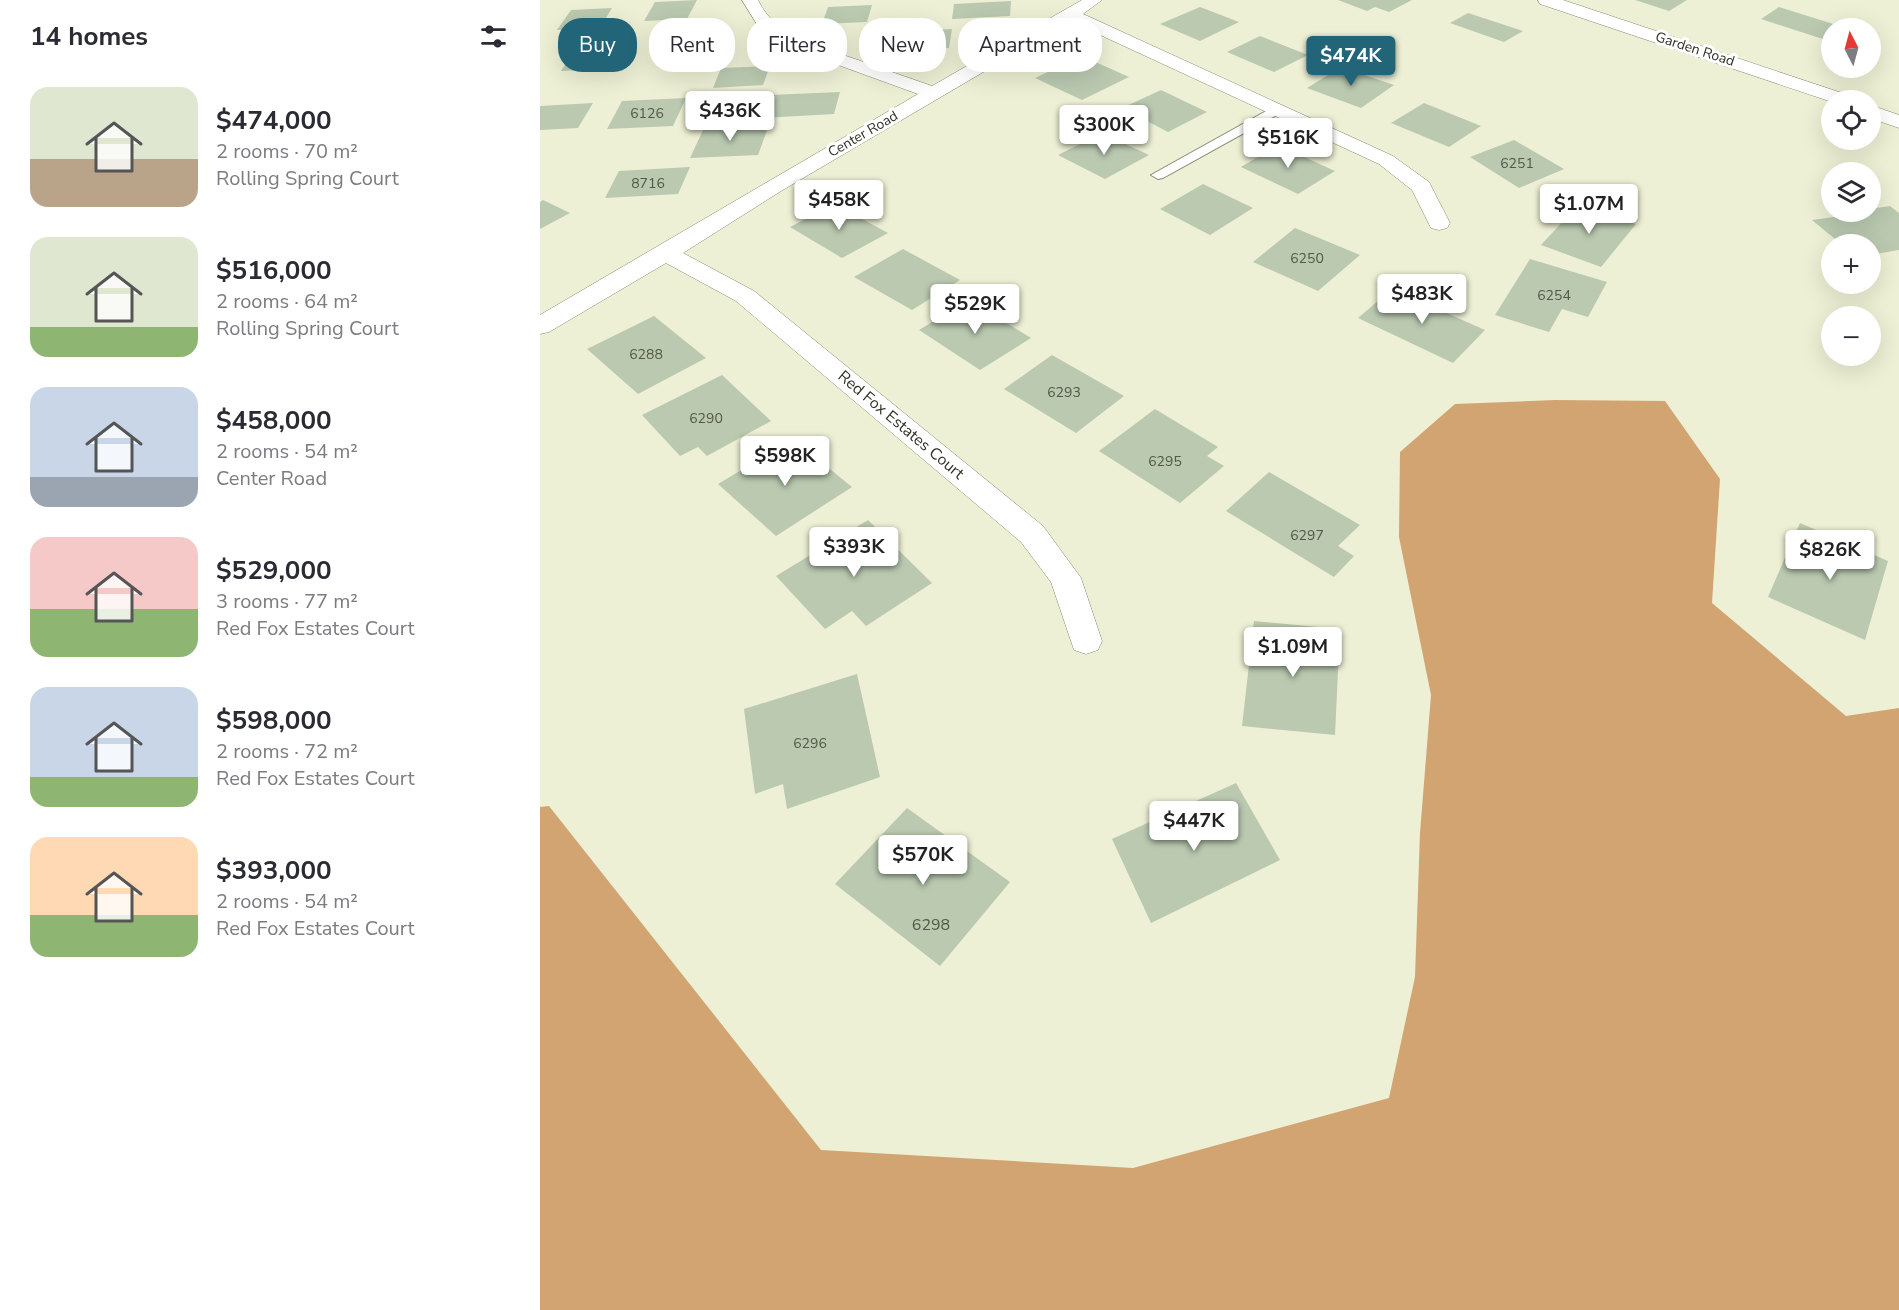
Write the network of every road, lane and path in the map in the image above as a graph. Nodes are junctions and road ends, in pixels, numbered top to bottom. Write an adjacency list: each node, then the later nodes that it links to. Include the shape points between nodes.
1 (750, 0): 6 (street, via 758,17 780,36)
2 (1094, 0): 4 (street, Center Road)
3 (1546, 0): 5 (street, Garden Road)
4 (1069, 14): 6 (street, Center Road); 7 (street)
5 (1821, 92)
6 (933, 93): 12 (street, Center Road)
7 (1277, 109): 10 (lane); 11 (street, via 1386,160 1421,186)
8 (1881, 115): 9 (street)
9 (1899, 122)
10 (1158, 175)
11 (1439, 223)
12 (666, 253): 13 (street, Center Road); 14 (street, Red Fox Estates Court, via 745,296 1032,534 1065,578)
13 (540, 326)
14 (1086, 641)

